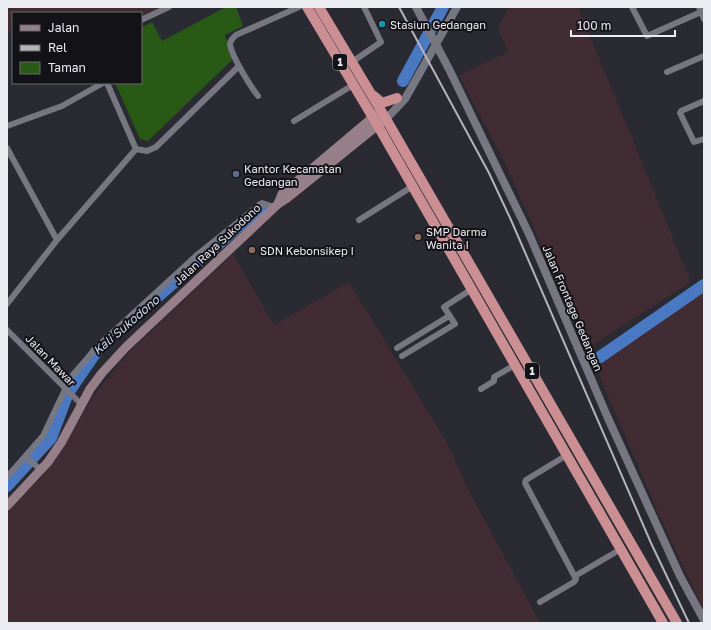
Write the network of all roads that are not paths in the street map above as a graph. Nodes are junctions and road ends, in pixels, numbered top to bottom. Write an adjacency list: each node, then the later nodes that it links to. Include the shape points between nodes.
1 (169, 7): 11 (street)
2 (299, 7): 15 (street, via 231,39 230,44)
3 (307, 7): 19 (highway, 1)
4 (319, 7): 14 (highway, 1)
5 (364, 7): 14 (street, via 381,42)
6 (416, 7): 12 (street, Jalan Frontage Gedangan)
7 (457, 7): 12 (street)
8 (632, 7): 9 (street, via 647,36)
9 (700, 10): 10 (street)
10 (704, 19)
11 (142, 20)
12 (436, 45): 20 (street); 54 (street, Jalan Frontage Gedangan, via 529,234 607,416 680,576)
13 (704, 56): 16 (street)
14 (352, 62): 21 (highway, 1)
15 (239, 66): 22 (street); 31 (street, via 156,147 146,151)
16 (666, 72)
17 (100, 84): 28 (street, via 62,106)
18 (106, 84): 31 (street)
19 (353, 85): 26 (street); 27 (highway, 1)
20 (414, 86): 23 (street); 25 (street, via 405,99)
21 (369, 90): 23 (highway, via 382,103); 25 (highway, 1)
22 (258, 96)
23 (397, 98): 25 (street)
24 (704, 101): 29 (street, via 680,113 694,142)
25 (384, 115): 27 (main road, Jalan Raya Sukodono); 56 (highway, 1)
26 (294, 121)
27 (375, 122): 32 (highway, 1); 33 (main road, Jalan Raya Sukodono, via 282,194)
28 (7, 126)
29 (704, 139)
30 (7, 148): 35 (street)
31 (136, 149): 35 (street)
32 (413, 186): 34 (street); 36 (highway, 1)
33 (276, 206): 43 (street, via 262,204 198,254 98,346 76,370); 45 (main road, Jalan Raya Sukodono, via 126,348)
34 (359, 220)
35 (57, 240): 37 (street)
36 (472, 289): 38 (street, via 444,307); 42 (highway, 1)
37 (7, 304)
38 (449, 316): 40 (street); 41 (street, via 454,324)
39 (7, 330): 43 (street, Jalan Mawar)
40 (397, 348)
41 (402, 356)
42 (515, 365): 44 (street, via 494,377 494,381); 46 (highway, 1)
43 (66, 389): 45 (street, Jalan Mawar); 47 (street, via 46,430)
44 (481, 389)
45 (78, 402): 48 (main road, Jalan Raya Sukodono, via 61,443)
46 (567, 455): 51 (highway, 1); 52 (street, via 525,483)
47 (27, 458): 48 (street); 49 (street)
48 (39, 468): 50 (main road, Jalan Raya Sukodono)
49 (7, 477)
50 (7, 506)
51 (621, 549): 52 (street); 55 (highway, 1)
52 (575, 576): 53 (street, via 574,582)
53 (540, 602)
54 (704, 620)
55 (664, 623)
56 (677, 623)

